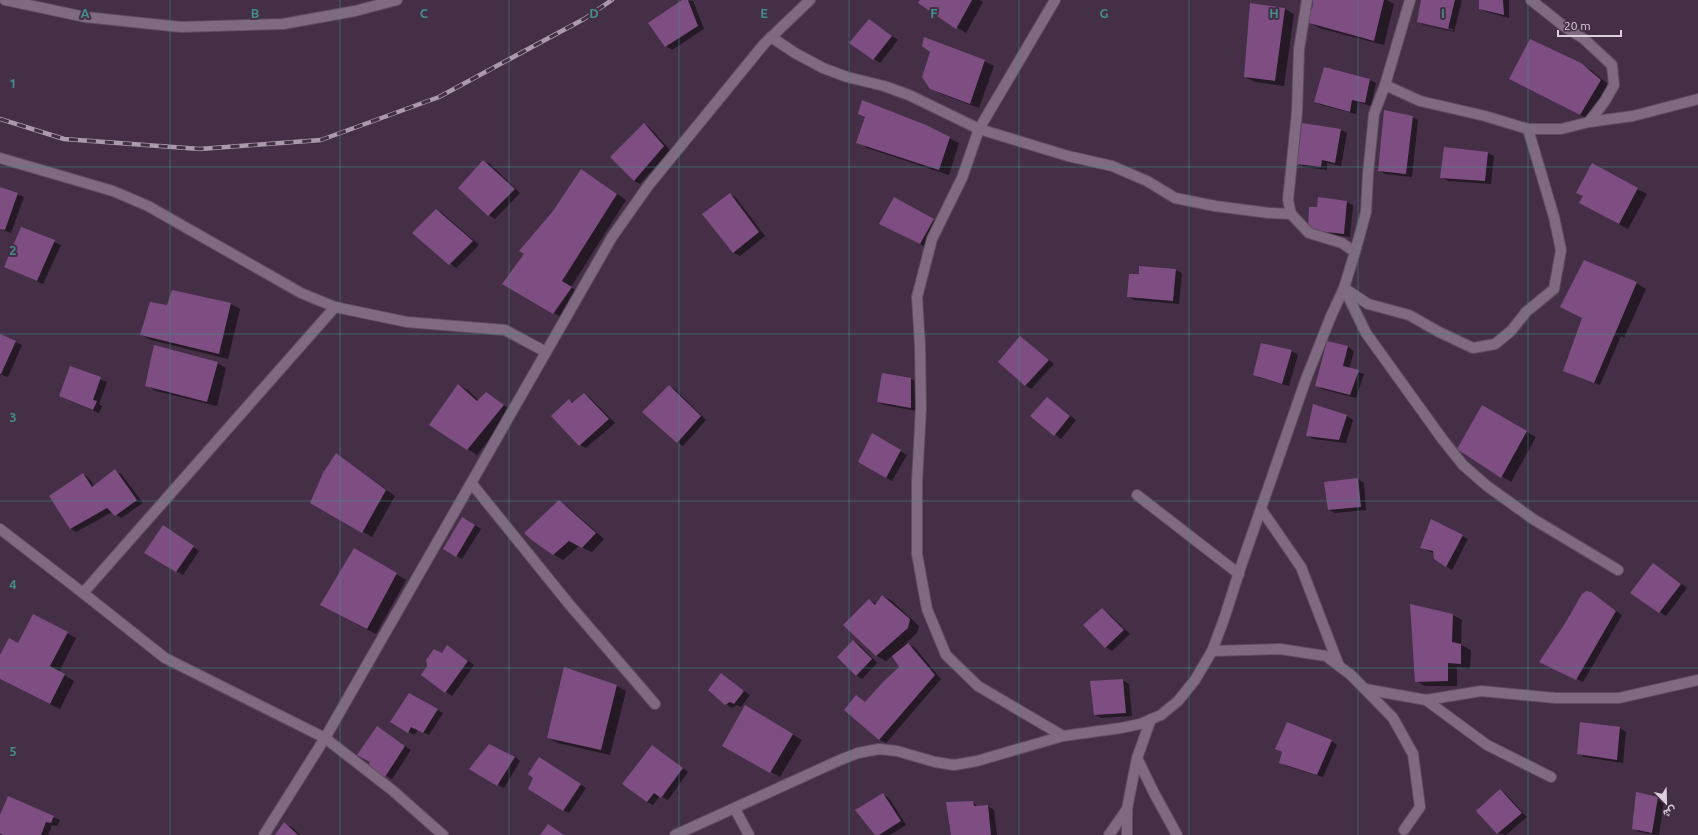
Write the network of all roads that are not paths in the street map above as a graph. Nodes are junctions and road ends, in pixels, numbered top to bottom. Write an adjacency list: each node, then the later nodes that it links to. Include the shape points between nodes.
1 (4, 0): 2 (street, via 85,17 181,27 283,24 355,11)
2 (397, 0)
3 (810, 0): 8 (street)
4 (1055, 0): 13 (street)
5 (1307, 0): 15 (street, via 1299,49 1297,112 1288,200)
6 (1410, 0): 9 (street)
7 (1531, 0): 11 (street, via 1584,39 1612,65 1614,85)
8 (771, 37): 13 (street, via 823,68 846,78 884,86 909,95); 19 (street, via 648,186 612,237)
9 (1385, 85): 12 (street, via 1420,101); 16 (street, via 1374,114 1366,212)
10 (1698, 99): 11 (street, via 1632,116)
11 (1589, 122): 12 (street, via 1561,129)
12 (1528, 129): 17 (street, via 1561,250 1554,289 1526,312 1511,331 1495,344 1473,348 1409,315 1368,304)
13 (979, 130): 15 (street, via 1112,166 1147,181 1175,198 1215,206); 34 (street, via 962,178 932,239 917,297 921,408 917,554 927,609 946,655 978,686)
14 (0, 158): 18 (street, via 113,191 148,206 302,293)
15 (1291, 214): 16 (street, via 1309,233 1342,243)
16 (1355, 252): 17 (street)
17 (1344, 288): 22 (street, via 1306,379); 24 (street, via 1366,333 1463,465 1533,519)
18 (335, 307): 19 (street, via 407,322 505,330); 26 (street)
19 (546, 352): 20 (street)
20 (472, 484): 32 (street, via 569,604); 35 (street)
21 (1137, 495): 25 (street)
22 (1261, 509): 25 (street); 28 (street, via 1301,567)
23 (0, 529): 26 (street)
24 (1618, 570)
25 (1239, 574): 27 (street)
26 (83, 592): 35 (street, via 165,658)
27 (1212, 651): 28 (street, via 1280,649 1326,656); 33 (street, via 1195,680 1178,701 1161,715)
28 (1340, 666): 30 (street)
29 (1698, 680): 31 (street, via 1619,698 1555,698 1481,691)
30 (1365, 690): 31 (street); 40 (street, via 1393,718 1413,754 1420,807)
31 (1426, 700): 37 (street, via 1487,745)
32 (655, 704)
33 (1151, 719): 34 (street, via 1121,728); 36 (street)
34 (1063, 736): 38 (street, via 977,761 954,764 935,762 897,751 878,749 858,753)
35 (326, 738): 41 (street); 42 (street, via 392,790)
36 (1137, 758): 39 (street); 47 (street)
37 (1551, 778)
38 (735, 809): 43 (street); 44 (street)
39 (1127, 809): 45 (street); 46 (street)
40 (1404, 830)
41 (264, 835)
42 (443, 835)
43 (675, 835)
44 (749, 835)
45 (1110, 835)
46 (1127, 835)
47 (1177, 835)

